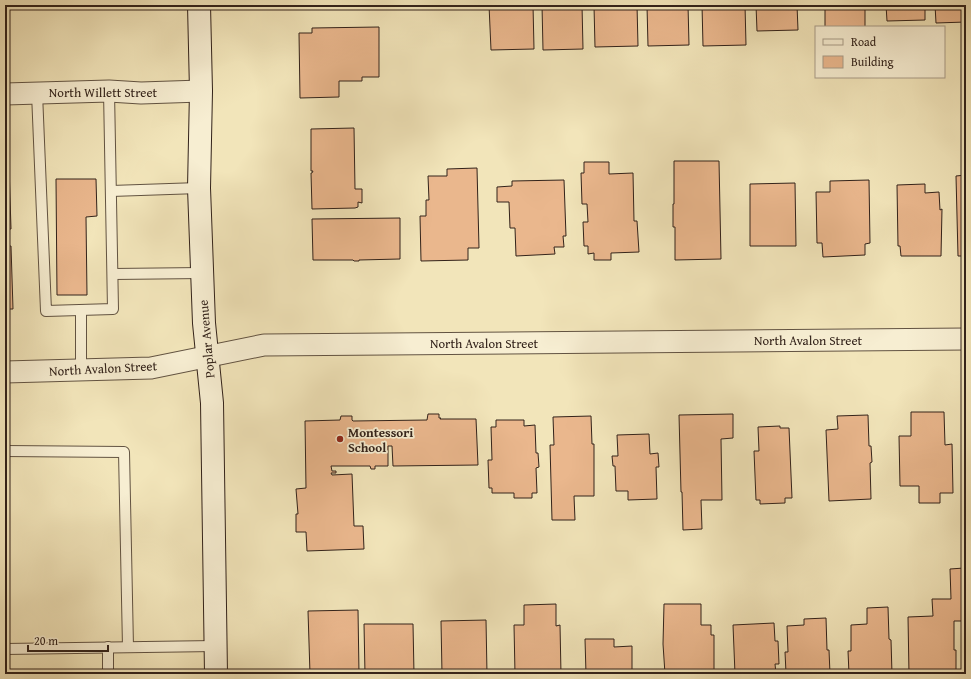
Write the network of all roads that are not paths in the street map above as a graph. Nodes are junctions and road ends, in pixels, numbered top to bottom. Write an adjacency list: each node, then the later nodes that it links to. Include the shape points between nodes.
1 (199, 5): 3 (main road, Poplar Avenue)
2 (109, 90): 3 (street, North Willett Street); 4 (street, North Willett Street); 7 (lane)
3 (201, 91): 6 (main road, Poplar Avenue)
4 (37, 93): 5 (street, North Willett Street); 10 (lane, via 46,311)
5 (5, 94)
6 (199, 188): 7 (lane); 8 (main road, Poplar Avenue)
7 (111, 191): 9 (lane)
8 (202, 273): 9 (lane); 12 (main road, Poplar Avenue)
9 (113, 274): 10 (lane, via 113,309)
10 (81, 310): 13 (lane)
11 (966, 339): 12 (street, North Avalon Street, via 264,345)
12 (207, 356): 13 (street, North Avalon Street, via 150,368); 16 (main road, Poplar Avenue, via 212,403)
13 (81, 370): 14 (street, North Avalon Street)
14 (5, 372)
15 (5, 451): 17 (lane, via 124,452)
16 (215, 646): 17 (lane); 21 (main road, Poplar Avenue)
17 (128, 647): 18 (lane)
18 (108, 648): 19 (lane); 20 (lane)
19 (5, 649)
20 (108, 674)
21 (216, 674)

